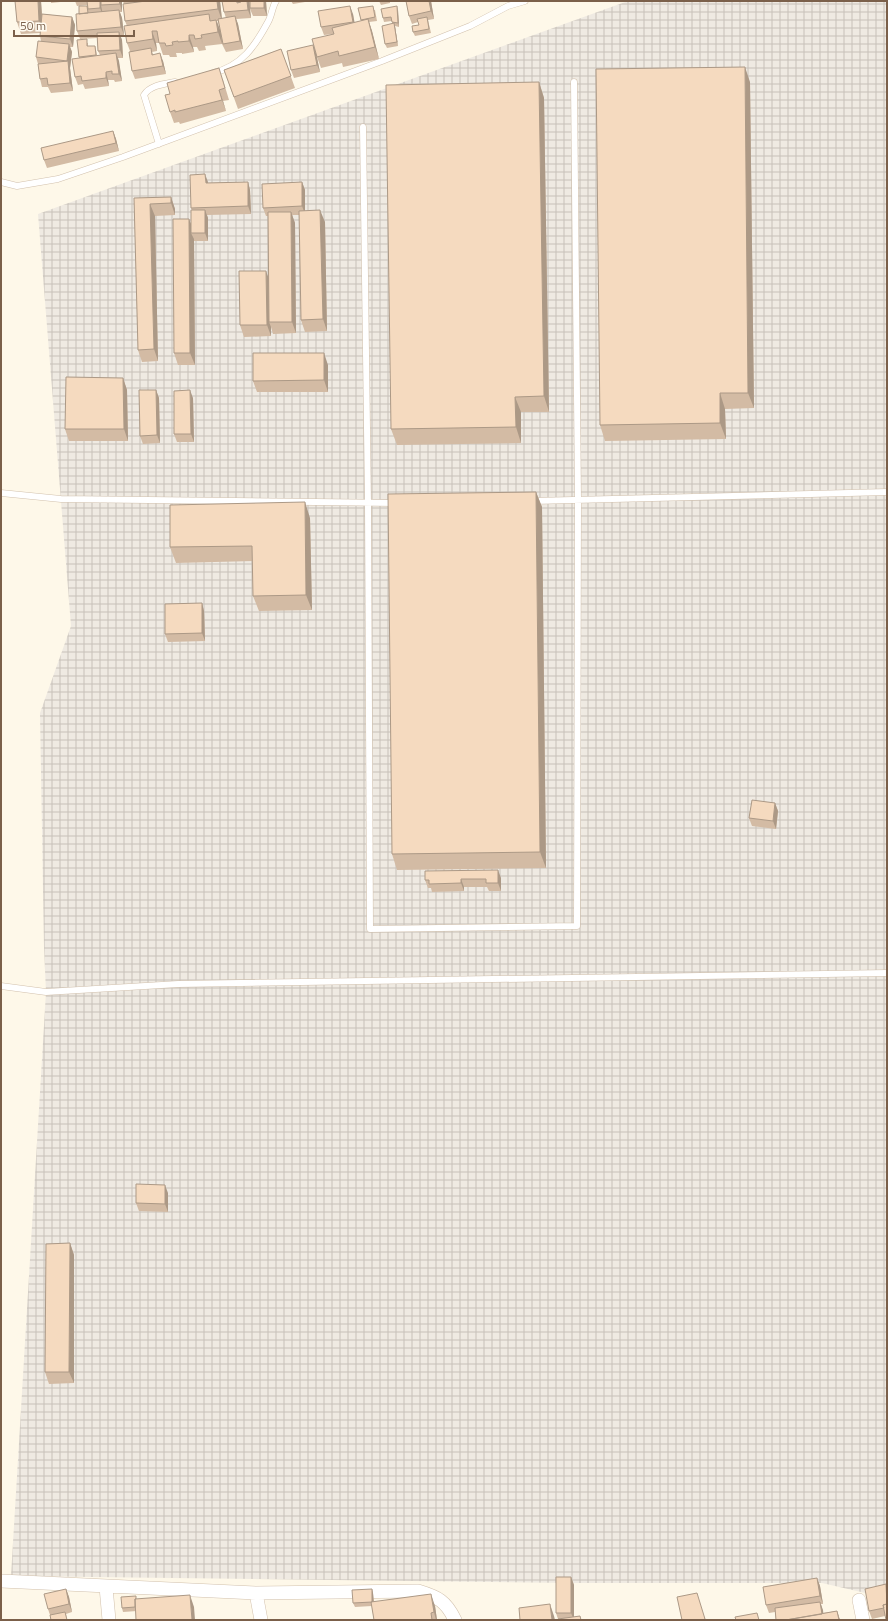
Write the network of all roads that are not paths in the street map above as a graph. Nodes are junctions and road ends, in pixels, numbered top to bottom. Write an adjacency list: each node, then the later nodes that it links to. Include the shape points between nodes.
1 (276, 1): 3 (lane, via 269,21 248,55 225,70)
2 (525, 1): 7 (lane, via 382,61)
3 (204, 75)
4 (183, 80): 7 (lane, via 155,86 144,95)
5 (574, 82): 11 (lane)
6 (363, 127): 13 (lane)
7 (159, 144): 8 (lane, via 58,179 17,186)
8 (1, 182)
9 (887, 492): 11 (lane)
10 (1, 493): 13 (lane, via 61,499)
11 (578, 500): 12 (lane); 13 (lane, via 577,926 370,930)
12 (523, 501)
13 (368, 503): 14 (lane)
14 (407, 503)
15 (887, 973): 16 (lane, via 178,984 46,992)
16 (1, 986)
17 (1, 1581): 18 (street)
18 (106, 1586): 19 (street); 21 (street)
19 (256, 1593): 22 (street); 23 (street, via 418,1591 438,1598 450,1610)
20 (860, 1600): 24 (street)
21 (109, 1620)
22 (261, 1620)
23 (455, 1620)
24 (863, 1620)

